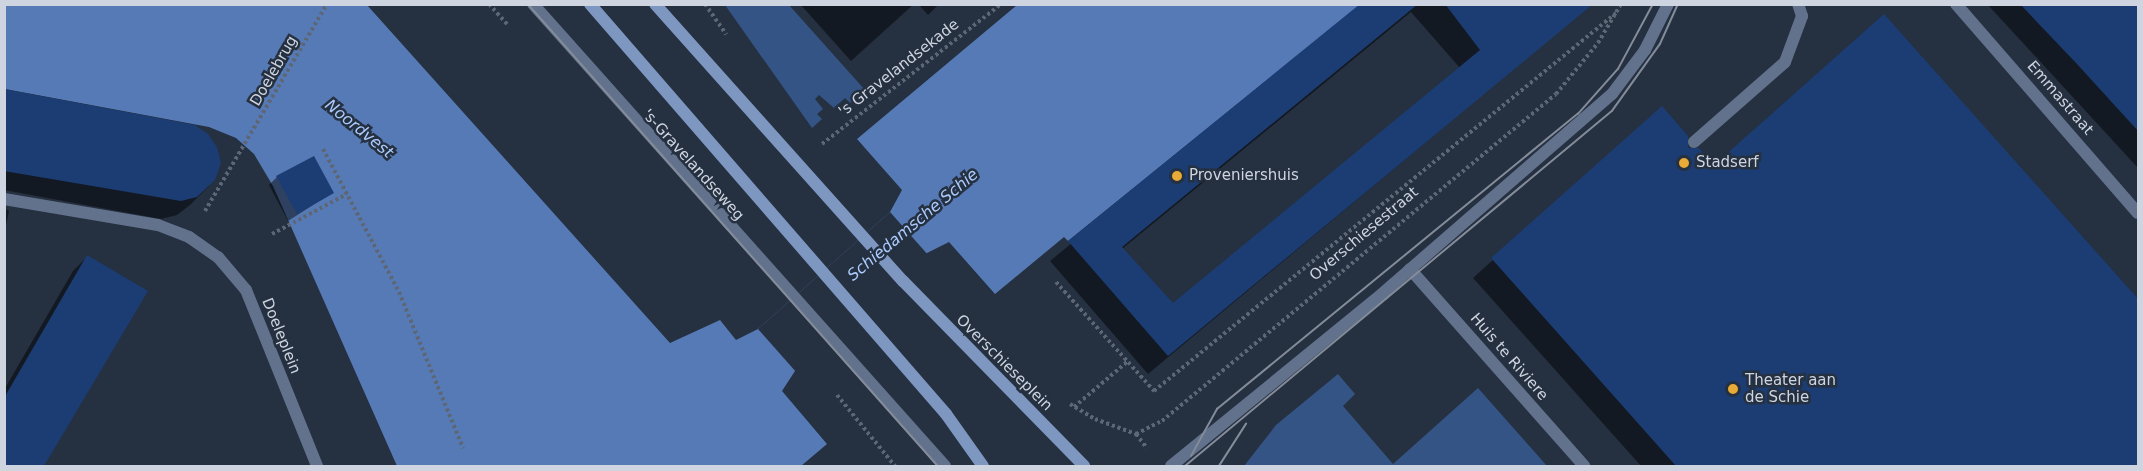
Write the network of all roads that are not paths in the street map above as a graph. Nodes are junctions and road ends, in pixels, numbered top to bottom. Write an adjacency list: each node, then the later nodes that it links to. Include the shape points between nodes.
1 (533, 4): 12 (street, 's-Gravelandseweg, via 832,344)
2 (590, 4): 13 (main road, 's-Gravelandseweg, via 946,414)
3 (655, 4): 14 (main road, Overschieseplein, via 903,280)
4 (1668, 4): 10 (street, via 1645,50 1612,94)
5 (1798, 4): 7 (street, via 1802,16 1785,62)
6 (1956, 4): 9 (street, Emmastraat)
7 (1694, 142)
8 (4, 199): 11 (street, Doeleplein, via 158,225 189,237 219,257 246,290)
9 (2139, 213)
10 (1410, 269): 15 (street); 16 (street, Huis te Riviere)
11 (317, 466)
12 (945, 466)
13 (982, 466)
14 (1084, 466)
15 (1172, 466)
16 (1584, 466)

